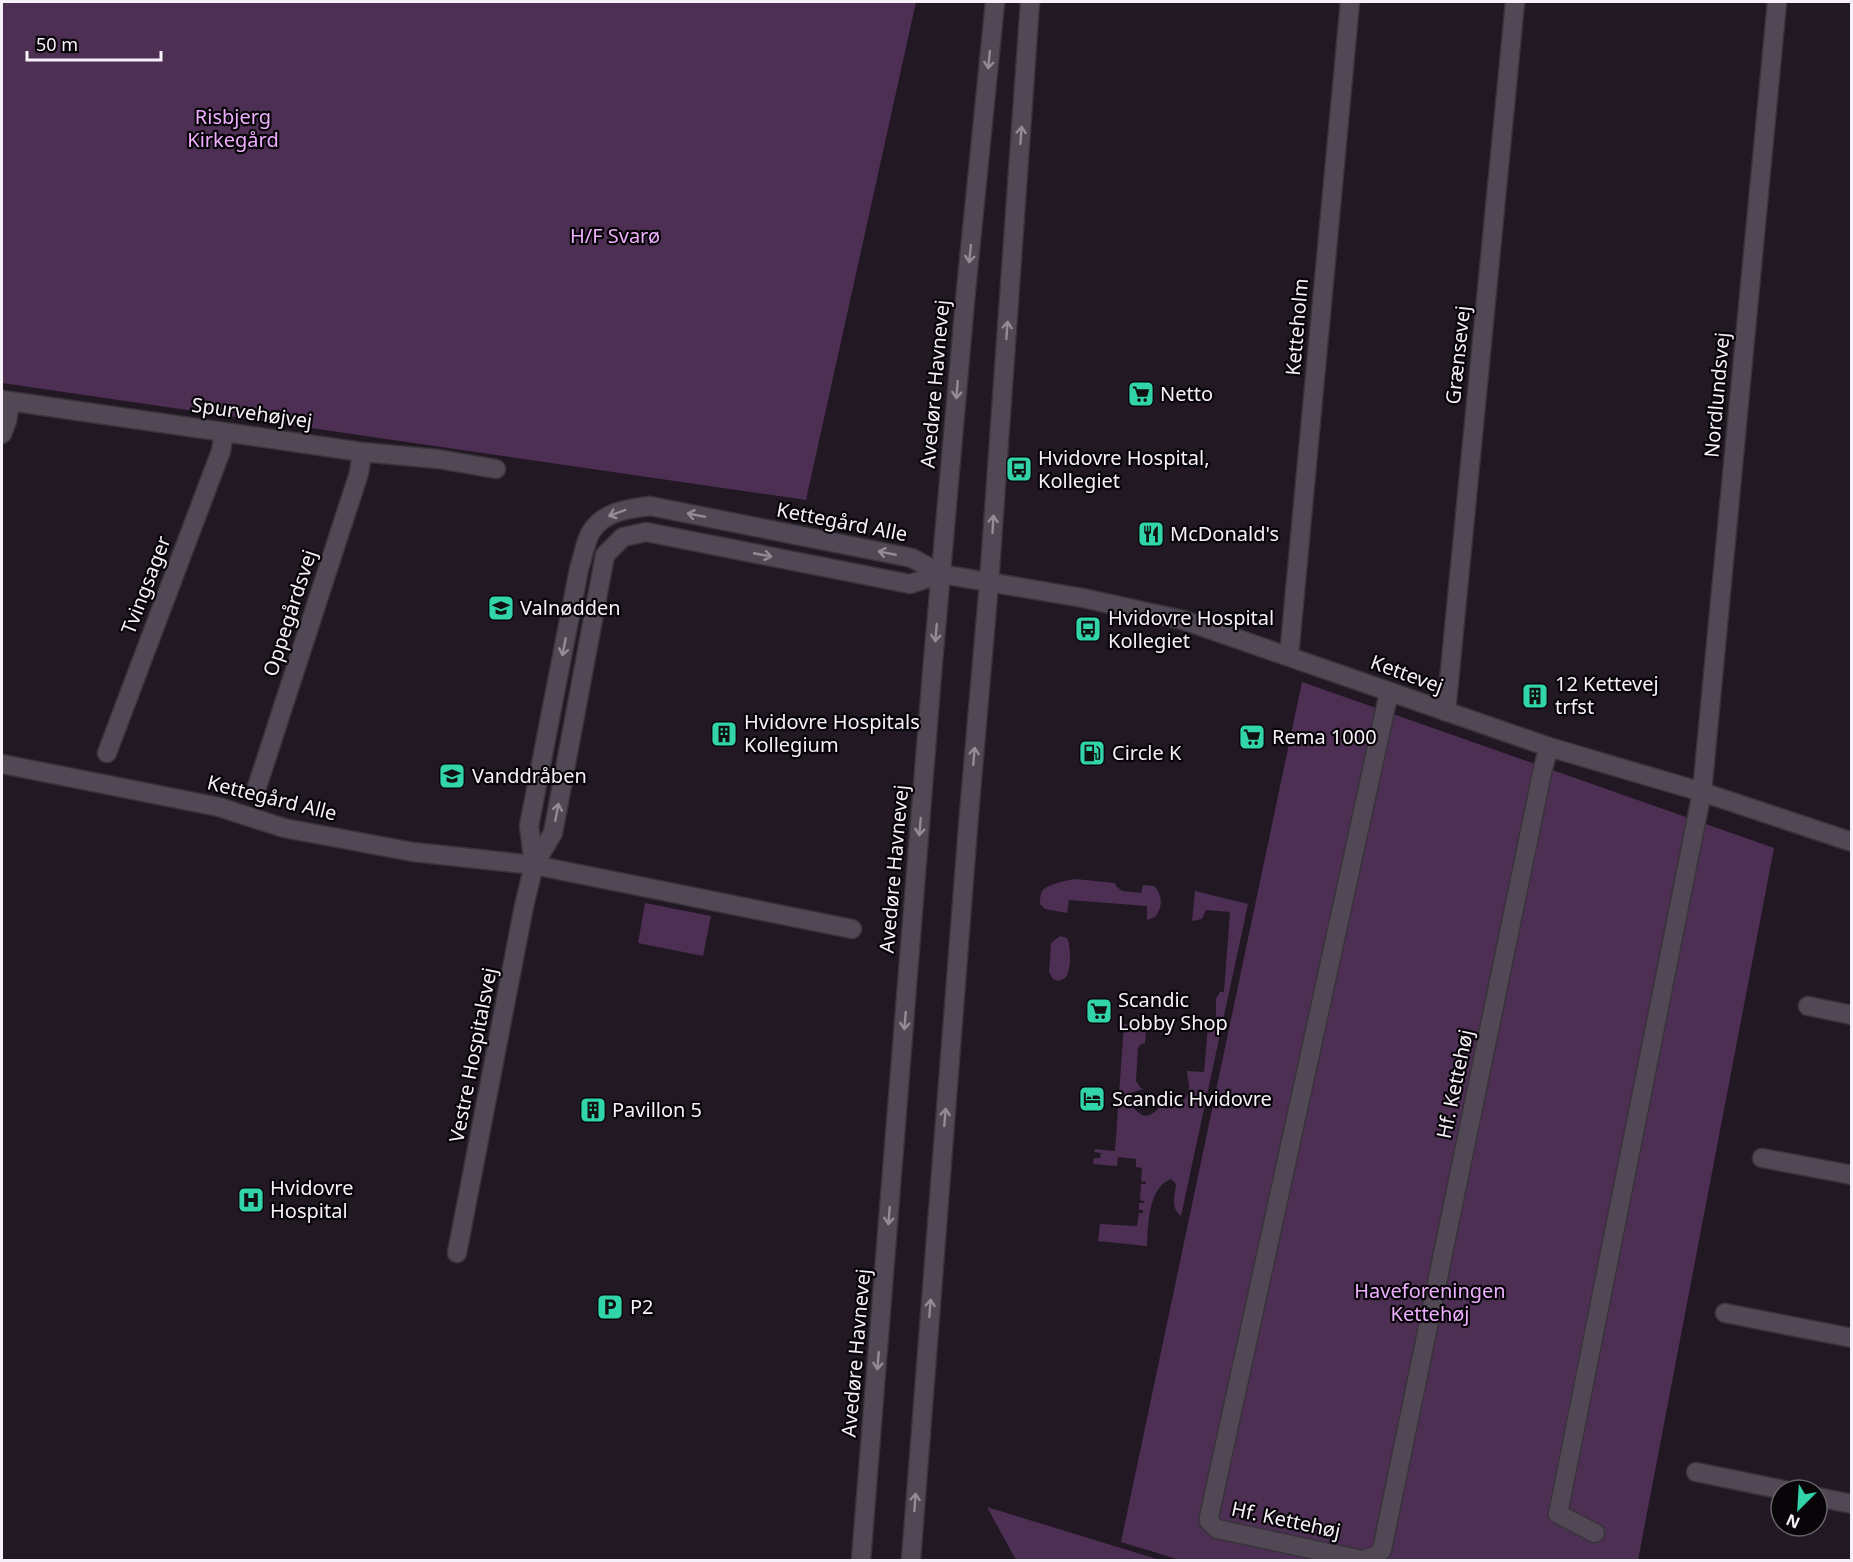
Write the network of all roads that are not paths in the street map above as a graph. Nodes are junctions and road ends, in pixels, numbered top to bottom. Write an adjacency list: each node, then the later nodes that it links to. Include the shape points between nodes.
1 (995, 2): 11 (street, Avedøre Havnevej, one-way to 11)
2 (1030, 2): 12 (street, one-way to 2)
3 (1350, 2): 13 (street, Ketteholm)
4 (1515, 2): 15 (street, Grænsevej)
5 (1777, 2): 20 (street, Nordlundsvej)
6 (6, 401): 7 (street, Spurvehøjvej); 8 (street, via 7,421)
7 (224, 432): 9 (street, Spurvehøjvej); 17 (street, Tvingsager, via 221,451)
8 (2, 434)
9 (362, 452): 10 (street, Spurvehøjvej); 19 (street, Oppegårdsvej, via 359,473)
10 (496, 468)
11 (941, 574): 12 (street, Kettevej); 22 (street, one-way to 11, via 553,833 605,555 623,537 646,532 910,584); 22 (street, Kettegård Alle, one-way to 22, via 912,558 650,506 621,510 605,518 591,533 579,568 529,826); 36 (street, Avedøre Havnevej, one-way to 36)
12 (990, 583): 13 (street, Kettevej, via 1183,620); 37 (street, one-way to 12)
13 (1289, 656): 14 (street, Kettevej)
14 (1389, 692): 15 (street, Kettevej); 16 (street, Hf. Kettehøj, via 1209,1517 1217,1529 1362,1560 1382,1550)
15 (1446, 712): 16 (street, Kettevej)
16 (1549, 747): 20 (street, Kettevej)
17 (107, 753)
18 (2, 764): 22 (street, Kettegård Alle, via 219,807 284,828 413,852)
19 (257, 787)
20 (1702, 792): 21 (street, Kettevej); 35 (street, via 1558,1514)
21 (1851, 842)
22 (534, 865): 23 (street, Kettegård Alle); 28 (street, Vestre Hospitalsvej)
23 (852, 929)
24 (1808, 1006): 25 (street)
25 (1851, 1015)
26 (1762, 1158): 27 (street)
27 (1851, 1175)
28 (458, 1253)
29 (1725, 1313): 30 (street)
30 (1851, 1338)
31 (1696, 1472): 32 (street)
32 (1769, 1487)
33 (1829, 1499): 34 (street)
34 (1851, 1504)
35 (1595, 1533)
36 (861, 1560)
37 (911, 1560)

